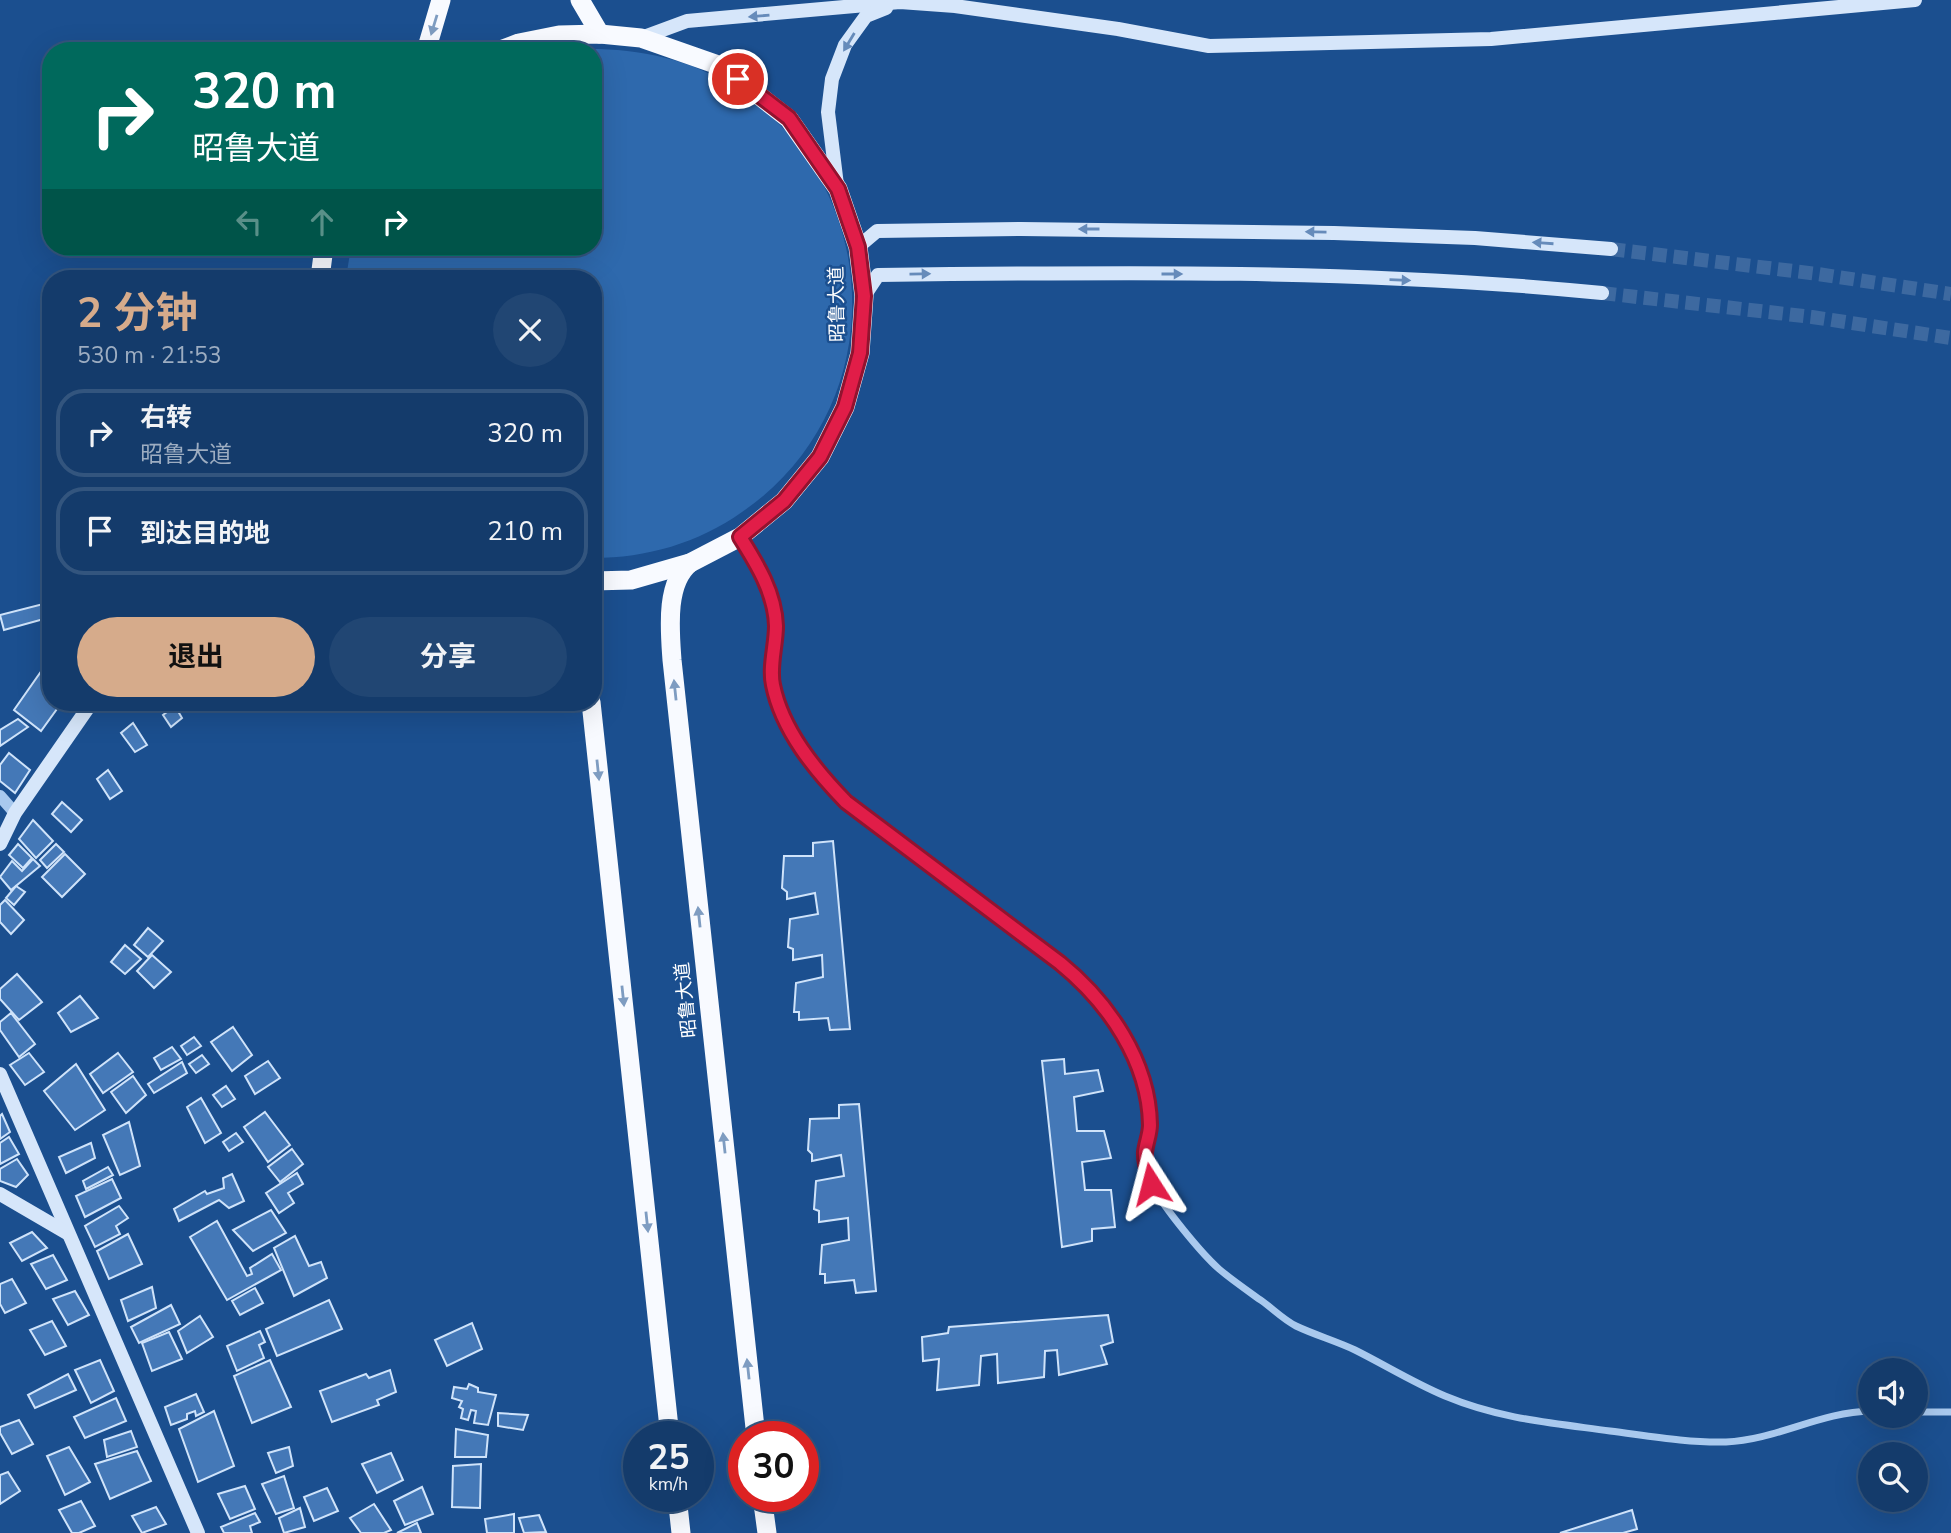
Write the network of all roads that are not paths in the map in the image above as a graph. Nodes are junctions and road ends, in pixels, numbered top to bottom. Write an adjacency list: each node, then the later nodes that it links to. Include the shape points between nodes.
1 (441, 0): 7 (highway, one-way to 7)
2 (580, 0): 5 (highway)
3 (1915, 0): 4 (main road, via 1491,39 1209,46 1118,29)
4 (900, 2): 6 (main road, one-way to 6, via 687,21); 9 (main road, one-way to 9, via 866,16 845,46 831,79 828,112)
5 (600, 34): 6 (highway, 昭鲁大道); 8 (highway, 昭鲁大道)
6 (641, 38): 9 (highway, 昭鲁大道, via 722,66 789,118)
7 (429, 42)
8 (524, 42)
9 (838, 189): 10 (highway, 昭鲁大道)
10 (858, 247): 11 (main road, one-way to 10, via 1475,238 1021,229 877,230); 13 (highway, 昭鲁大道)
11 (1611, 250)
12 (1602, 293): 13 (main road, one-way to 12, via 878,275 1021,273 1332,277)
13 (864, 296): 14 (highway, 昭鲁大道, via 860,353 845,407 820,457 784,501)
14 (740, 537): 15 (highway, 昭鲁大道); 27 (street, via 761,570 770,596 776,624 772,682 794,736 846,802 1060,963 1108,1012 1129,1048 1147,1100 1150,1127 1144,1155 1151,1184 1217,1268 1294,1325 1447,1396 1500,1415 1638,1436 1725,1442 1752,1440 1811,1421)
15 (690, 564): 16 (highway, 昭鲁大道, via 631,580); 29 (highway, 昭鲁大道, one-way to 15, via 671,649 669,615 680,571)
16 (602, 582)
17 (86, 711): 20 (main road)
18 (592, 711): 28 (highway, one-way to 28)
19 (0, 796): 20 (street)
20 (15, 813): 21 (main road)
21 (0, 844)
22 (0, 1074): 24 (main road)
23 (0, 1194): 24 (main road)
24 (66, 1233): 32 (main road)
25 (1928, 1412): 26 (street)
26 (1951, 1412)
27 (1858, 1413)
28 (668, 1421)
29 (754, 1421)
30 (679, 1512): 33 (highway)
31 (764, 1512): 34 (highway)
32 (198, 1533)
33 (681, 1533)
34 (766, 1533)

